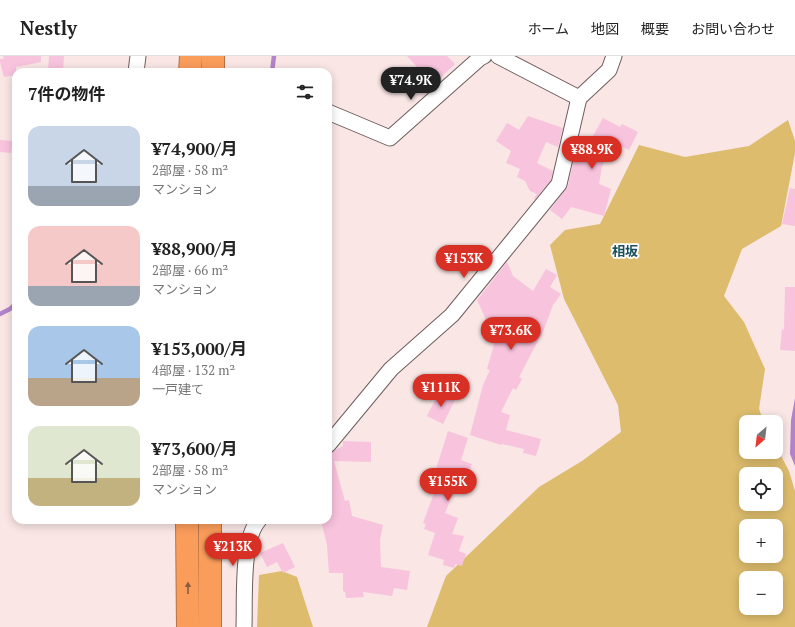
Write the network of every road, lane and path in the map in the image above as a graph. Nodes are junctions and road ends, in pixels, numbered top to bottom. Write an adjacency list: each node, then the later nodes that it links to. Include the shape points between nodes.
1 (138, 56): 7 (street)
2 (190, 56): 8 (highway)
3 (213, 56): 9 (highway)
4 (484, 56): 11 (street, via 390,138)
5 (498, 56): 10 (street)
6 (614, 56): 10 (street, via 608,70)
7 (136, 68)
8 (190, 68)
9 (213, 68)
10 (579, 98): 12 (street, via 559,184 452,315 392,369)
11 (332, 114)
12 (332, 440)
13 (187, 524): 16 (highway, one-way to 13)
14 (210, 524): 17 (highway)
15 (256, 524): 18 (street, via 247,546)
16 (188, 627)
17 (210, 627)
18 (244, 627)

